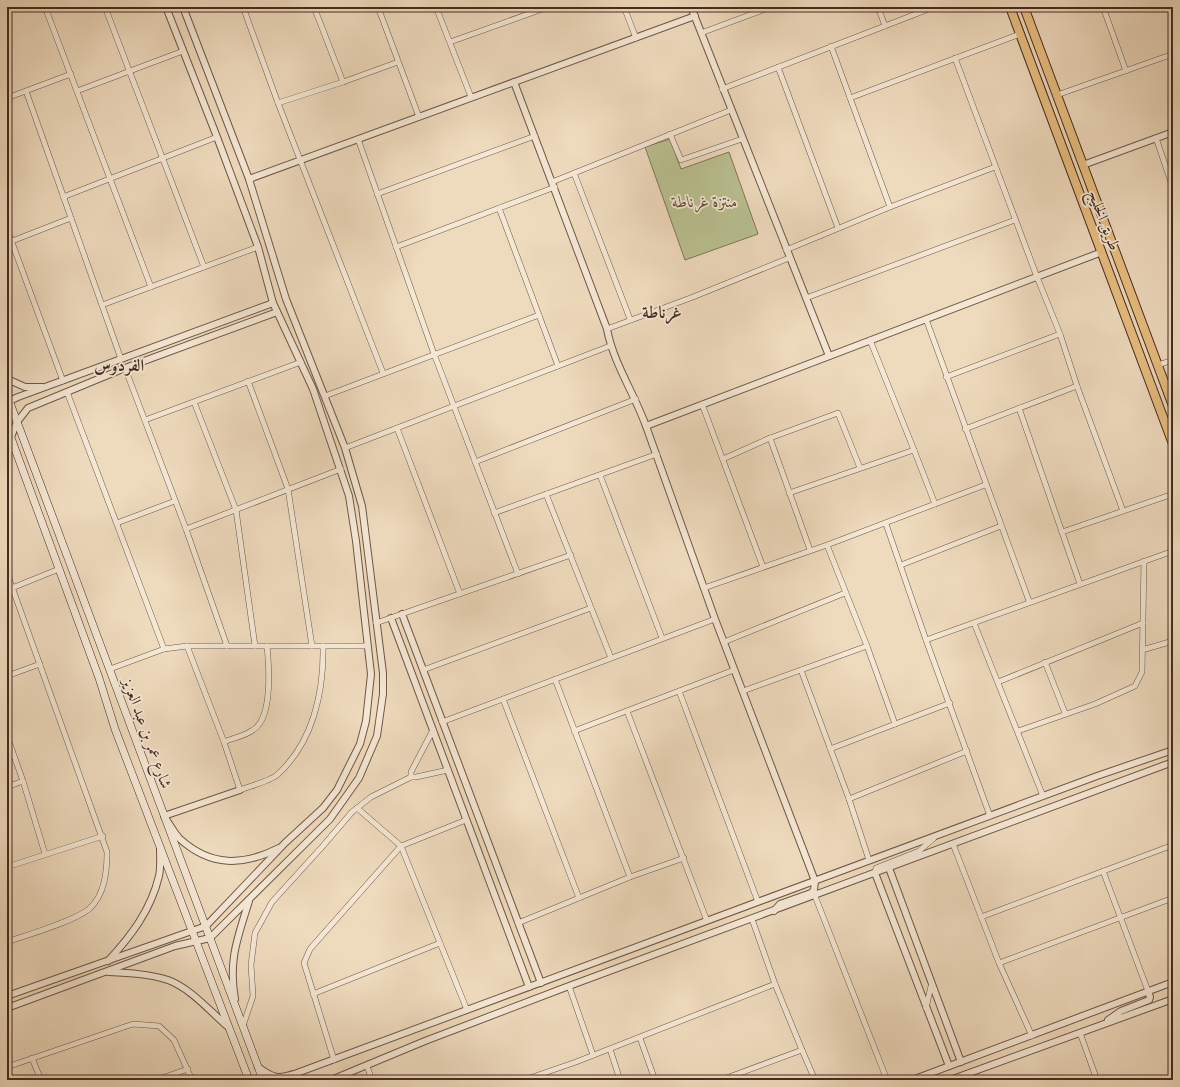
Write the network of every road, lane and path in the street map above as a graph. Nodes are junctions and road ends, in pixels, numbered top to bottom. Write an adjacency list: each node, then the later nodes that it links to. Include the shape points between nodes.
1 (45, 7): 34 (street)
2 (105, 7): 33 (street)
3 (166, 7): 27 (street)
4 (183, 7): 60 (street)
5 (243, 7): 44 (street)
6 (314, 7): 35 (street)
7 (386, 7): 18 (street)
8 (436, 7): 25 (street)
9 (548, 7): 19 (street)
10 (624, 7): 24 (street)
11 (691, 7): 20 (street)
12 (771, 7): 22 (street)
13 (878, 7): 21 (street)
14 (934, 7): 21 (street)
15 (1010, 7): 23 (main road, طريق الخليج)
16 (1024, 7): 40 (main road, طريق الخليج)
17 (1103, 7): 32 (street)
18 (378, 8): 30 (street)
19 (530, 10): 25 (street)
20 (695, 16): 22 (street); 24 (street)
21 (885, 26): 26 (street)
22 (701, 33): 37 (street)
23 (1020, 34): 29 (street); 75 (main road, طريق الخليج)
24 (636, 38): 36 (street)
25 (450, 42): 41 (street)
26 (831, 46): 31 (street); 43 (street)
27 (183, 51): 33 (street); 50 (street)
28 (1173, 54): 32 (street)
29 (955, 58): 43 (street); 57 (street)
30 (398, 62): 35 (street); 46 (street)
31 (778, 67): 37 (street); 69 (street)
32 (1126, 71): 40 (street)
33 (129, 72): 39 (street); 54 (street)
34 (71, 74): 38 (street); 39 (street)
35 (343, 82): 44 (street)
36 (514, 82): 41 (street); 49 (street)
37 (722, 89): 45 (street)
38 (26, 91): 42 (street); 64 (street)
39 (77, 91): 59 (street)
40 (1057, 95): 56 (main road, طريق الخليج)
41 (471, 97): 46 (street)
42 (7, 98)
43 (850, 98): 65 (street)
44 (278, 103): 55 (street)
45 (731, 110): 48 (street); 53 (street)
46 (419, 117): 52 (street)
47 (1173, 132): 51 (street)
48 (670, 134): 53 (street, via 681,160); 58 (street)
49 (535, 136): 61 (street); 63 (street)
50 (217, 137): 54 (street); 72 (street)
51 (1156, 138): 56 (street); 62 (street)
52 (358, 139): 55 (street); 63 (street)
53 (742, 139): 74 (street)
54 (162, 158): 59 (street); 77 (street)
55 (300, 160): 60 (street); 99 (street)
56 (1083, 165): 96 (main road, طريق الخليج)
57 (995, 167): 65 (street); 68 (street)
58 (574, 173): 61 (street); 85 (street)
59 (110, 178): 64 (street); 79 (street)
60 (249, 179): 107 (street, via 286,298)
61 (554, 184): 66 (street); 87 (street)
62 (1173, 188)
63 (377, 194): 73 (street)
64 (63, 196): 67 (street)
65 (890, 207): 69 (street)
66 (499, 208): 73 (street); 84 (street)
67 (71, 218): 71 (street); 82 (street)
68 (1016, 220): 78 (street); 80 (street)
69 (838, 228): 74 (street)
70 (7, 229): 71 (street)
71 (9, 243): 102 (street)
72 (258, 247): 77 (street); 81 (street)
73 (396, 247): 91 (street)
74 (786, 250): 76 (street)
75 (1102, 252): 78 (street); 123 (main road, طريق الخليج)
76 (789, 258): 80 (street); 85 (street, via 693,297)
77 (204, 267): 79 (street)
78 (1037, 277): 86 (street); 88 (street)
79 (151, 287): 82 (street)
80 (806, 298): 92 (street)
81 (273, 303): 83 (street); 93 (street)
82 (102, 305): 93 (street)
83 (277, 312): 95 (street); 98 (street)
84 (539, 315): 91 (street); 97 (street)
85 (630, 319): 87 (street)
86 (926, 319): 89 (street); 100 (street)
87 (607, 329): 90 (street)
88 (1060, 334): 100 (street); 104 (street)
89 (870, 340): 92 (street); 125 (street)
90 (610, 346): 97 (street); 108 (street)
91 (434, 354): 99 (street); 112 (street)
92 (828, 356): 111 (street)
93 (121, 359): 102 (street)
94 (1173, 360): 96 (street)
95 (301, 362): 103 (street); 130 (street)
96 (1158, 365): 113 (main road, طريق الخليج)
97 (558, 366): 112 (street)
98 (126, 368): 106 (street); 115 (street)
99 (383, 373): 107 (street)
100 (946, 376): 120 (street)
101 (7, 379): 105 (street, via 25,387)
102 (63, 381): 105 (street)
103 (248, 382): 110 (street); 133 (street)
104 (1077, 386): 114 (street); 140 (street)
105 (47, 387): 109 (street)
106 (67, 392): 116 (street, via 28,408); 142 (street)
107 (325, 396): 124 (street)
108 (636, 399): 117 (street); 128 (street)
109 (8, 401): 116 (main road, شارع عمر بن عبد العزيز)
110 (194, 402): 115 (street); 139 (street)
111 (702, 404): 117 (street); 127 (street)
112 (454, 406): 119 (street); 128 (street)
113 (1173, 406)
114 (1019, 408): 120 (street); 146 (street)
115 (145, 420): 137 (street)
116 (17, 422): 121 (street); 187 (main road, شارع عمر بن عبد العزيز)
117 (646, 426): 126 (street)
118 (7, 427): 121 (main road, شارع عمر بن عبد العزيز)
119 (397, 428): 124 (street); 161 (street)
120 (965, 428): 132 (street)
121 (9, 438): 154 (main road, شارع عمر بن عبد العزيز)
122 (770, 438): 127 (street); 129 (street, via 838,413); 134 (street)
123 (1173, 444)
124 (345, 448): 168 (street, via 362,506)
125 (914, 450): 129 (street); 138 (street)
126 (656, 454): 131 (street); 158 (street)
127 (723, 459): 153 (street)
128 (475, 462): 141 (street)
129 (860, 468): 134 (street)
130 (341, 469): 133 (street); 180 (street, via 349,496 356,541)
131 (600, 475): 135 (street); 170 (street)
132 (985, 485): 138 (street); 144 (street)
133 (288, 489): 139 (street); 178 (street)
134 (789, 493): 148 (street)
135 (546, 494): 141 (street); 150 (street)
136 (1173, 494): 140 (street)
137 (175, 501): 142 (street); 145 (street)
138 (935, 504): 143 (street)
139 (236, 510): 145 (street); 176 (street)
140 (1123, 511): 146 (street)
141 (494, 513): 156 (street)
142 (116, 523): 182 (street)
143 (886, 524): 147 (street); 152 (street)
144 (1001, 526): 152 (street); 162 (street)
145 (186, 529): 175 (street)
146 (1062, 532): 157 (street)
147 (827, 545): 148 (street); 160 (street)
148 (810, 550): 153 (street)
149 (1173, 551): 151 (street)
150 (571, 555): 156 (street); 163 (street)
151 (1144, 561): 157 (street); 167 (street)
152 (901, 564): 171 (street)
153 (763, 567): 158 (street)
154 (59, 569): 159 (street); 224 (main road, شارع عمر بن عبد العزيز, via 115,729)
155 (7, 573): 159 (street)
156 (518, 574): 161 (street)
157 (1080, 584): 162 (street)
158 (704, 588): 166 (street)
159 (10, 589): 186 (street)
160 (846, 593): 173 (street); 181 (street)
161 (460, 594): 164 (street)
162 (1029, 601): 169 (street)
163 (591, 608): 184 (street); 188 (street)
164 (402, 614): 165 (street); 188 (street)
165 (391, 618): 168 (street); 202 (street)
166 (715, 619): 170 (street); 173 (street)
167 (1143, 623): 183 (street); 185 (street)
168 (376, 624): 241 (street, via 384,694 371,755 359,778 330,819)
169 (974, 624): 171 (street); 193 (street)
170 (662, 638): 184 (street)
171 (926, 640): 197 (street)
172 (1173, 641): 183 (street)
173 (724, 642): 189 (street)
174 (187, 646): 175 (street); 182 (street); 206 (street)
175 (227, 646): 176 (street)
176 (255, 646): 177 (street)
177 (267, 646): 178 (street); 206 (street, via 268,697 261,722 254,730)
178 (312, 646): 179 (street)
179 (323, 646): 180 (street); 215 (street, via 323,669 310,731 304,742 276,776)
180 (368, 646): 225 (street, via 370,696 360,744 337,790 323,808)
181 (867, 646): 190 (street); 201 (street)
182 (164, 649): 187 (street)
183 (1142, 650): 199 (street, via 1142,672 1135,686 1095,704)
184 (611, 658): 192 (street)
185 (1045, 662): 193 (street); 199 (street)
186 (40, 664): 191 (street); 222 (street)
187 (110, 669): 219 (main road, شارع عمر بن عبد العزيز)
188 (423, 670): 200 (street)
189 (734, 670): 194 (street); 195 (street)
190 (801, 670): 195 (street); 207 (street)
191 (7, 676)
192 (555, 679): 196 (street); 203 (street)
193 (998, 682): 204 (street)
194 (679, 691): 198 (street); 242 (street)
195 (743, 691): 237 (street)
196 (503, 698): 200 (street); 239 (street)
197 (950, 703): 201 (street); 209 (street)
198 (627, 710): 203 (street); 230 (street)
199 (1065, 713): 204 (street)
200 (442, 722): 248 (street)
201 (896, 724): 207 (street)
202 (432, 730): 211 (street); 212 (street, via 411,772)
203 (574, 730): 236 (street)
204 (1018, 731): 216 (street)
205 (7, 736): 213 (street)
206 (224, 742): 215 (street)
207 (830, 749): 217 (street)
208 (1173, 750): 216 (street)
209 (967, 751): 217 (street); 220 (street)
210 (1173, 762): 226 (street)
211 (448, 770): 212 (street); 221 (street)
212 (411, 777): 218 (street, via 371,797)
213 (23, 781): 214 (street); 229 (street)
214 (7, 787)
215 (240, 790): 219 (street)
216 (1043, 796): 220 (street)
217 (849, 799): 231 (street)
218 (357, 808): 228 (street); 273 (street, via 272,902 255,933 251,965 252,996)
219 (164, 816): 225 (street, via 179,838 196,851 219,861 242,861 262,856); 249 (main road, شارع عمر بن عبد العزيز)
220 (990, 816): 223 (street)
221 (466, 820): 228 (street); 263 (street)
222 (103, 836): 229 (street); 252 (street, via 107,852 107,872 100,893 89,909 64,922)
223 (936, 836): 231 (street); 235 (street, via 919,851 876,868)
224 (160, 844): 250 (main road, شارع عمر بن عبد العزيز); 255 (street, via 159,875 148,910 126,942)
225 (285, 844): 249 (street)
226 (953, 844): 233 (street); 244 (street)
227 (1173, 845): 234 (street)
228 (401, 846): 254 (street); 265 (street, via 310,949 304,963)
229 (45, 854): 232 (street)
230 (684, 858): 236 (street); 247 (street)
231 (869, 860): 237 (street)
232 (7, 867)
233 (889, 868): 235 (street); 262 (street)
234 (1104, 871): 244 (street); 245 (street)
235 (875, 873): 238 (street); 269 (street)
236 (630, 877): 239 (street)
237 (815, 881): 242 (street); 243 (street, via 811,893 780,904)
238 (815, 896): 243 (street); 305 (street)
239 (579, 898): 248 (street)
240 (1173, 898): 245 (street)
241 (249, 899): 251 (street); 271 (street, via 235,943 232,965)
242 (758, 902): 247 (street)
243 (774, 911): 246 (street)
244 (981, 917): 256 (street)
245 (1121, 917): 256 (street); 264 (street)
246 (752, 919): 260 (street); 261 (street)
247 (706, 921): 259 (street)
248 (518, 923): 259 (street)
249 (206, 926): 250 (street); 251 (main road, شارع عمر بن عبد العزيز)
250 (193, 932): 253 (main road, شارع عمر بن عبد العزيز); 255 (street)
251 (210, 938): 253 (street); 271 (main road, شارع عمر بن عبد العزيز)
252 (7, 942)
253 (198, 942): 257 (street, via 175,946); 272 (main road, شارع عمر بن عبد العزيز)
254 (440, 943): 265 (street); 270 (street)
255 (106, 963): 266 (street)
256 (999, 963): 276 (street)
257 (106, 972): 268 (street); 272 (street, via 134,973 168,980 184,989)
258 (1173, 982): 264 (street)
259 (541, 983): 263 (street)
260 (775, 984): 277 (street); 279 (street)
261 (569, 986): 280 (street); 285 (street)
262 (931, 986): 269 (street); 283 (street)
263 (529, 987): 270 (street)
264 (1148, 991): 274 (street, via 1149,1000 1121,1011); 276 (street)
265 (313, 994): 282 (street)
266 (7, 996)
267 (1173, 999): 274 (street)
268 (7, 1008)
269 (926, 1008): 286 (street)
270 (467, 1010): 282 (street)
271 (238, 1012): 273 (main road, شارع عمر بن عبد العزيز)
272 (227, 1026): 295 (main road, شارع عمر بن عبد العزيز)
273 (242, 1026): 287 (main road, شارع عمر بن عبد العزيز)
274 (1098, 1026): 275 (street)
275 (1080, 1033): 289 (street); 309 (street)
276 (1032, 1036): 283 (street)
277 (640, 1038): 278 (street); 302 (street)
278 (610, 1049): 280 (street); 301 (street)
279 (802, 1050): 303 (street); 304 (street)
280 (593, 1056): 290 (street)
281 (32, 1058): 284 (street); 288 (street, via 133,1024 140,1024 159,1026 174,1040); 292 (street)
282 (334, 1060): 291 (street)
283 (961, 1062): 286 (street)
284 (7, 1066)
285 (367, 1066): 297 (street); 298 (street)
286 (949, 1066): 306 (street)
287 (258, 1067): 291 (street, via 272,1077); 296 (main road, شارع عمر بن عبد العزيز)
288 (188, 1069): 293 (street); 294 (street)
289 (974, 1071): 307 (street); 308 (street)
290 (543, 1074): 299 (street); 300 (street)
291 (286, 1078)
292 (40, 1080)
293 (156, 1080)
294 (192, 1080)
295 (249, 1080)
296 (263, 1080)
297 (331, 1080)
298 (372, 1080)
299 (524, 1080)
300 (545, 1080)
301 (620, 1080)
302 (656, 1080)
303 (721, 1080)
304 (815, 1080)
305 (887, 1080)
306 (912, 1080)
307 (950, 1080)
308 (968, 1080)
309 (1097, 1080)

